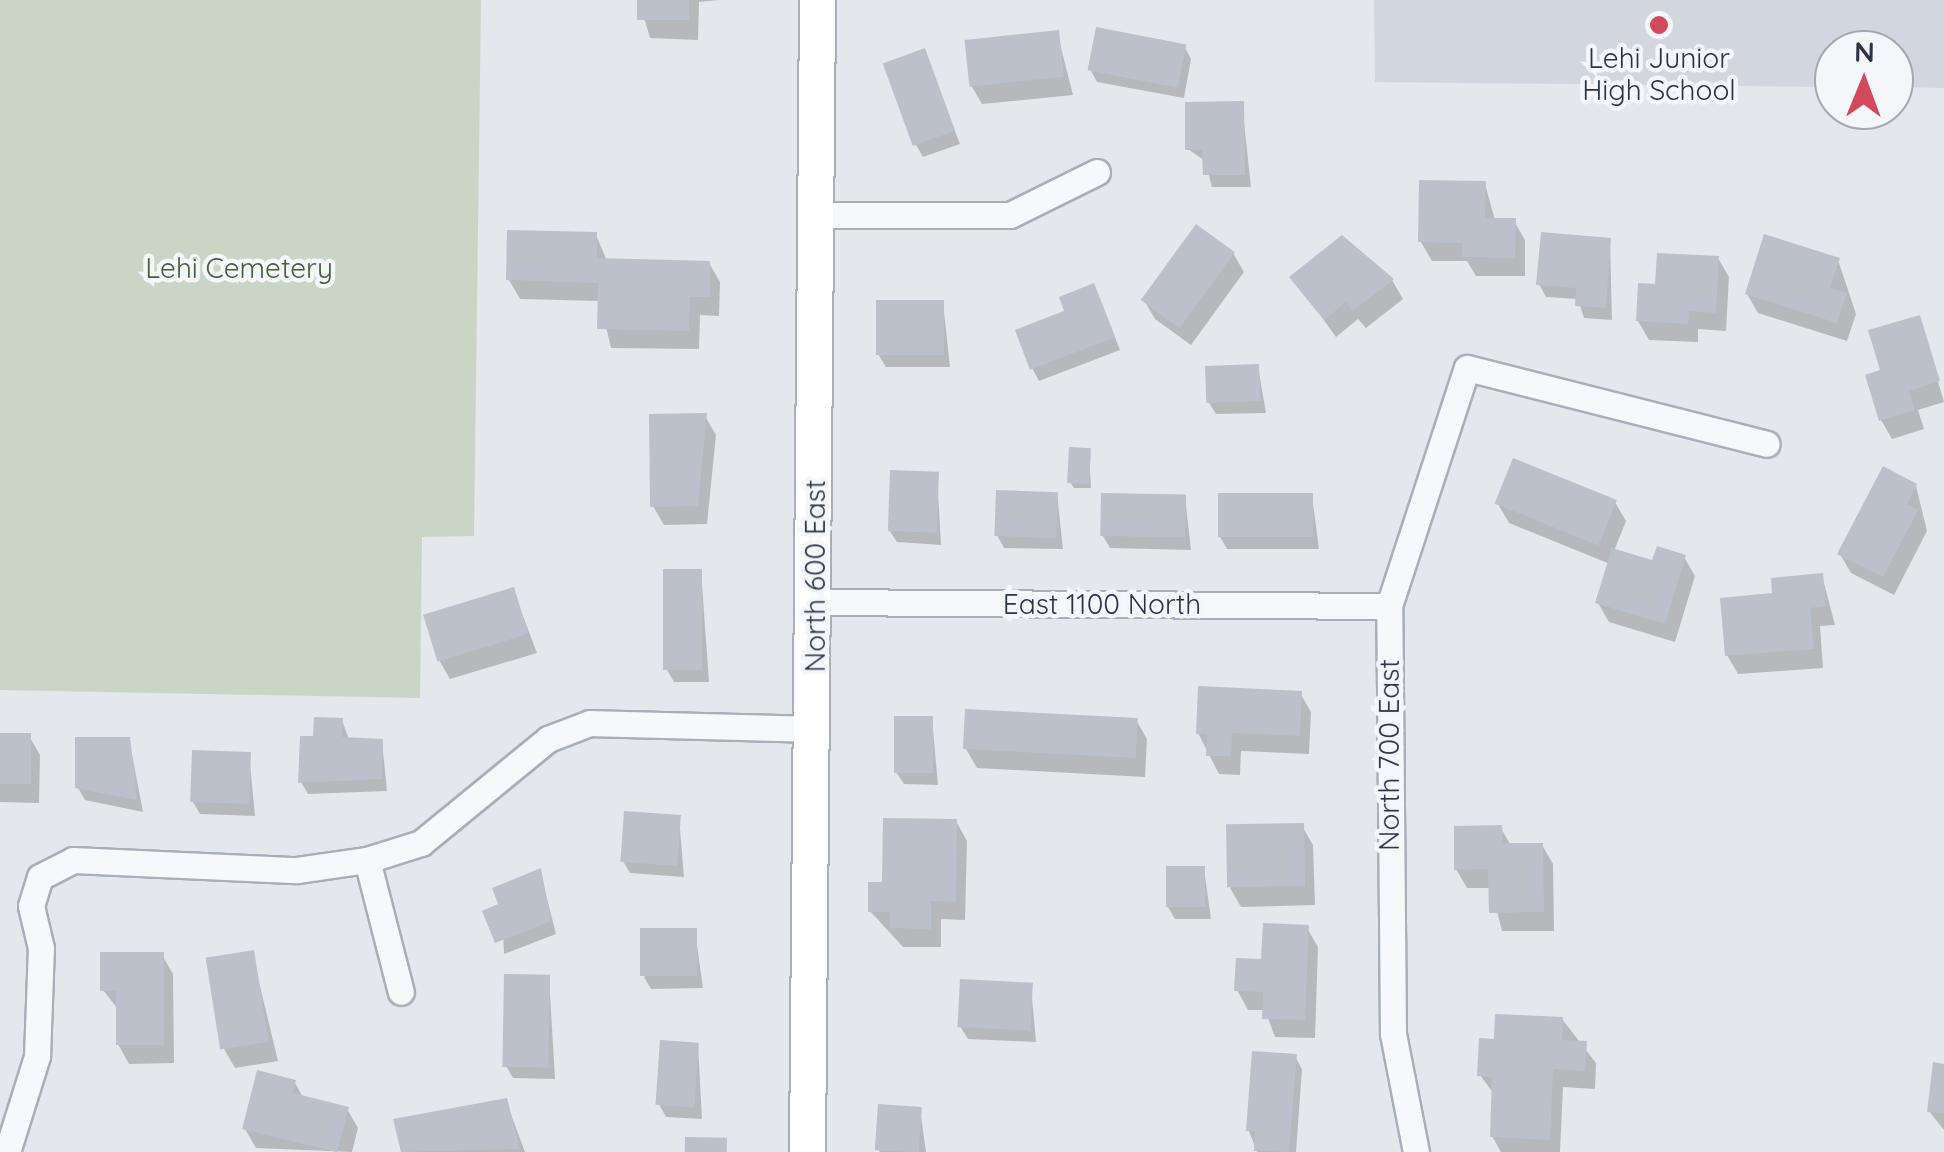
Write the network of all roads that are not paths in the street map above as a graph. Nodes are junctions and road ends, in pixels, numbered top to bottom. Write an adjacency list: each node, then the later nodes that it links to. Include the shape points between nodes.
1 (817, 0): 3 (street, North 600 East)
2 (1097, 172): 3 (street, via 1010,215)
3 (818, 215): 5 (street, North 600 East)
4 (1767, 444): 6 (street, North 700 East, via 1467,368)
5 (815, 602): 6 (street, East 1100 North); 7 (street, North 600 East)
6 (1389, 606): 12 (street, North 700 East, via 1393,1034)
7 (814, 729): 8 (street, via 590,723 548,739 421,843); 11 (street, North 600 East)
8 (367, 860): 9 (street); 10 (street, via 297,870 73,860 40,877 31,906 41,948 37,1056)
9 (401, 992)
10 (7, 1152)
11 (807, 1152)
12 (1416, 1152)

